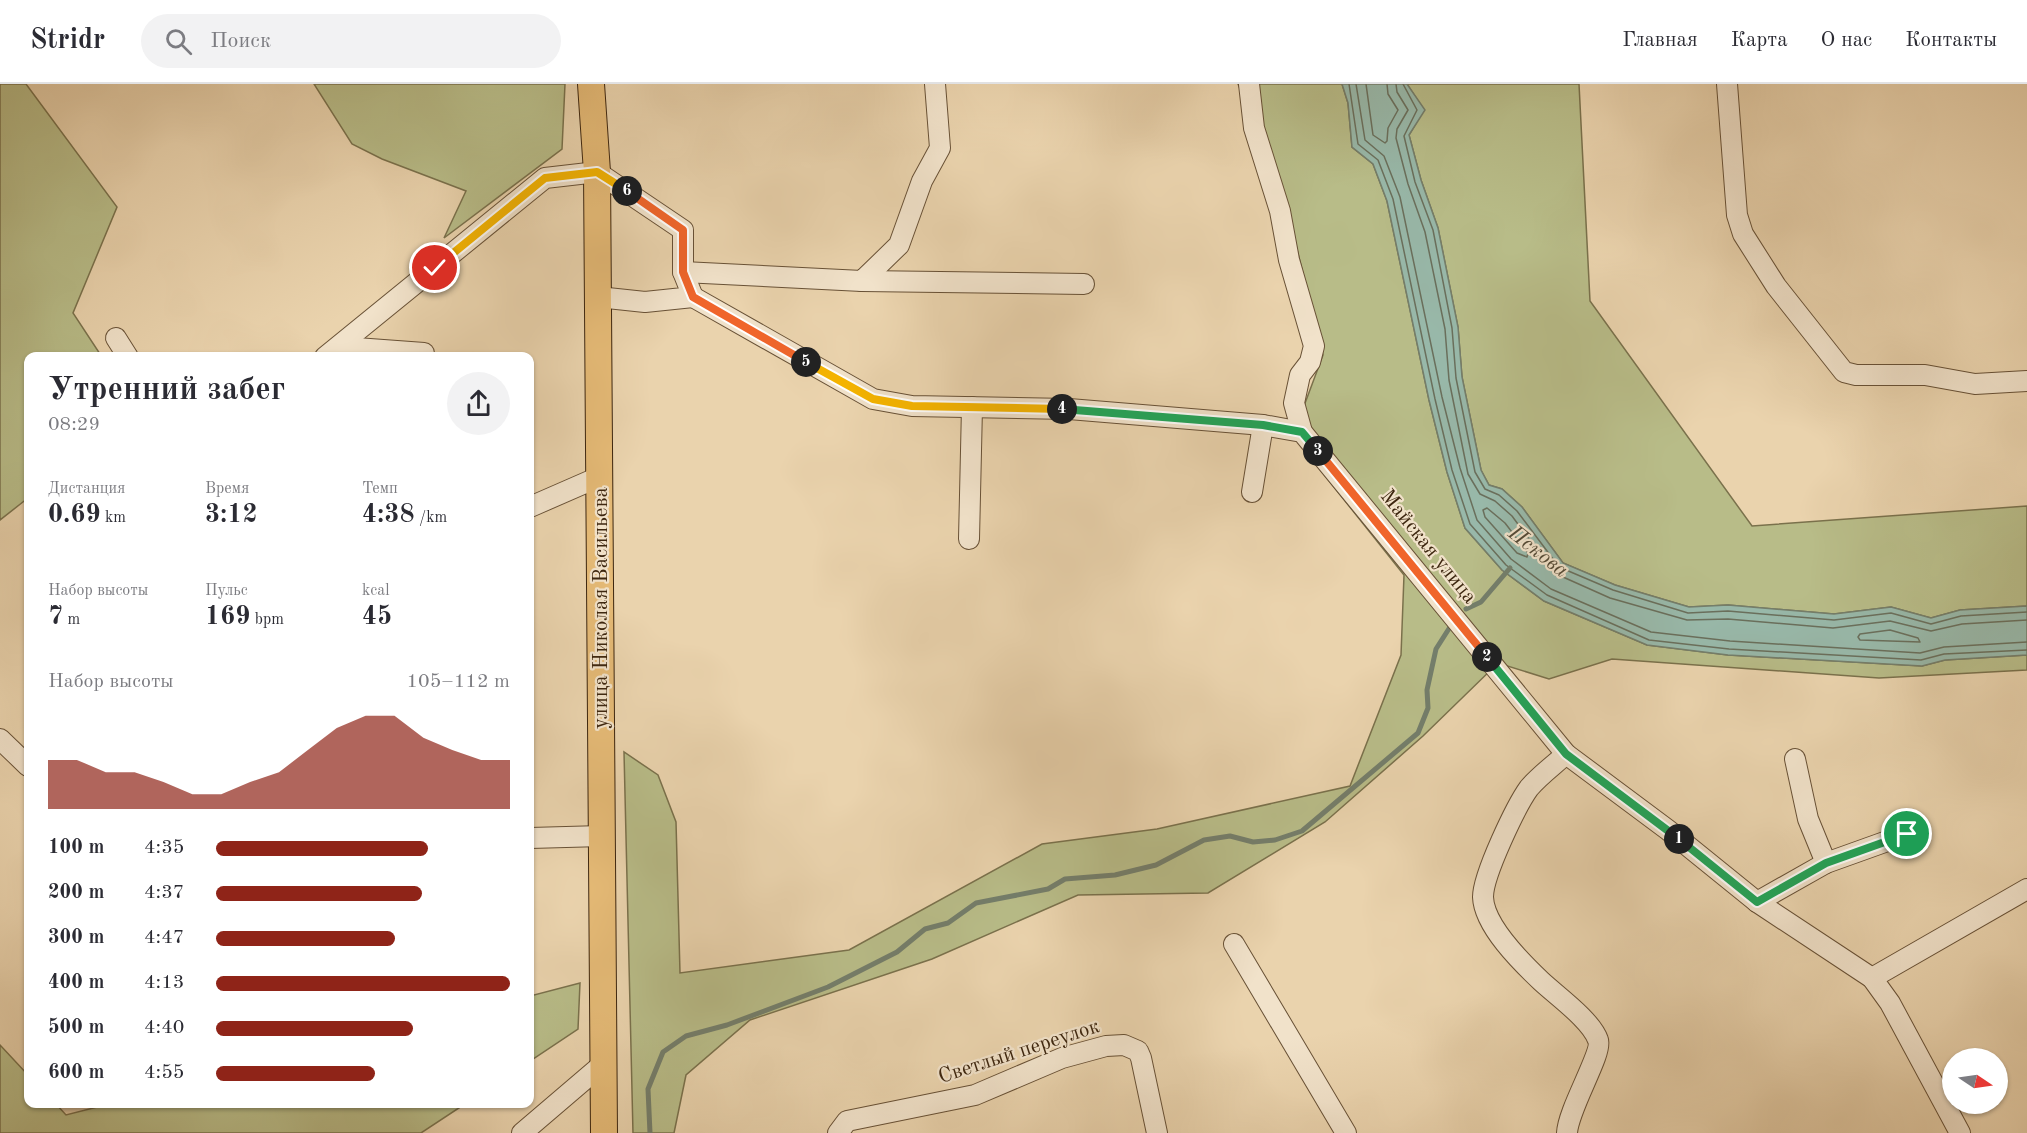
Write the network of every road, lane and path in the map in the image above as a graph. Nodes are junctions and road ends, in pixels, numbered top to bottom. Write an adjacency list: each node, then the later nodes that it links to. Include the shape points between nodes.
1 (591, 84): 5 (main road, улица Николая Васильева)
2 (935, 84): 7 (street, via 940,148 922,181 899,245)
3 (1249, 84): 19 (street, via 1254,128 1280,211 1314,346 1310,362 1300,375 1294,403)
4 (1727, 84): 16 (street, via 1737,215 1743,234 1776,286 1844,372 1925,375 1975,384)
5 (597, 172): 6 (street, via 683,230); 9 (main road, улица Николая Васильева); 13 (street, via 545,178)
6 (683, 272): 7 (street); 10 (street)
7 (862, 281): 8 (street)
8 (1084, 284)
9 (598, 297): 10 (street, via 645,302); 20 (main road, улица Николая Васильева)
10 (693, 297): 17 (street, via 873,399 912,406)
11 (116, 338): 12 (street)
12 (125, 352)
13 (331, 352)
14 (356, 352): 15 (street, via 356,348)
15 (410, 352)
16 (2027, 381)
17 (972, 407): 18 (street, via 1069,409); 23 (street)
18 (1263, 425): 19 (street); 21 (street)
19 (1302, 432): 25 (street, Майская улица)
20 (601, 476): 22 (street); 29 (main road, улица Николая Васильева)
21 (1252, 492)
22 (534, 505)
23 (969, 539)
24 (0, 739): 27 (street)
25 (1566, 754): 33 (street, Майская улица); 42 (street, via 1530,788 1492,863 1483,897 1492,922 1514,956 1590,1026 1599,1041 1597,1056 1575,1100)
26 (1795, 759): 31 (street, via 1808,819)
27 (24, 762)
28 (1907, 834): 31 (street)
29 (602, 836): 30 (street); 36 (main road, улица Николая Васильева)
30 (534, 838)
31 (1826, 863): 33 (street)
32 (2027, 889): 35 (street)
33 (1757, 902): 35 (street, Майская улица)
34 (1234, 944): 41 (street)
35 (1872, 978): 43 (street, Майская улица, via 1890,1003)
36 (604, 1063): 37 (street); 38 (main road, улица Николая Васильева)
37 (522, 1133)
38 (604, 1133)
39 (838, 1133): 40 (street, Светлый переулок, via 847,1121 975,1095 1062,1059 1106,1046 1138,1050)
40 (1157, 1133)
41 (1346, 1133)
42 (1567, 1133)
43 (1960, 1133)

